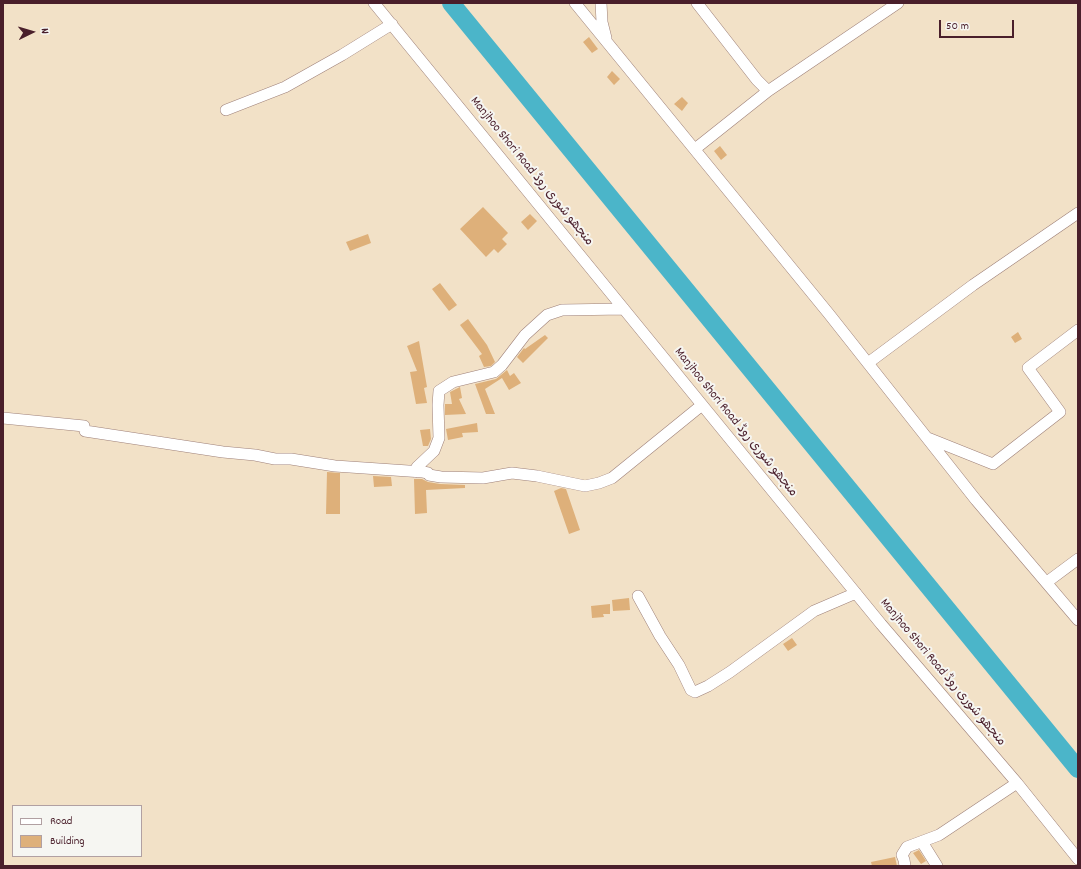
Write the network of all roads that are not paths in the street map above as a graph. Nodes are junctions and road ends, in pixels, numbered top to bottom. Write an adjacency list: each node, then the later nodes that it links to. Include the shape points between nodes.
1 (374, 3): 6 (street, Manjhoo Shori Road منجھو شوری روڈ)
2 (574, 3): 7 (street)
3 (601, 3): 7 (street, via 602,22)
4 (697, 3): 8 (street)
5 (898, 3): 8 (street)
6 (392, 24): 9 (street, via 285,87); 12 (street, Manjhoo Shori Road منجھو شوری روڈ)
7 (608, 42): 10 (street)
8 (768, 91): 10 (street)
9 (226, 110)
10 (695, 149): 14 (street)
11 (1078, 212): 14 (street, via 973,285)
12 (624, 309): 15 (street, Manjhoo Shori Road منجھو شوری روڈ); 18 (street, via 562,310 547,315 525,335 494,372 453,382 439,391 439,438 434,451)
13 (1078, 330): 17 (street, via 1028,368 1060,412 993,464)
14 (868, 364): 17 (street)
15 (702, 405): 18 (street, via 612,478 599,484 585,486 512,473 473,479); 21 (street, Manjhoo Shori Road منجھو شوری روڈ)
16 (3, 418): 18 (street, via 84,426 84,431 275,459)
17 (928, 438): 20 (street, via 976,500)
18 (415, 472)
19 (1078, 559): 20 (street)
20 (1047, 582): 23 (street)
21 (856, 593): 22 (street, via 814,611 730,672 695,692 691,690 679,664); 24 (street, Manjhoo Shori Road منجھو شوری روڈ)
22 (638, 596)
23 (1078, 620)
24 (1017, 783): 25 (street, via 939,835); 26 (street, Manjhoo Shori Road منجھو شوری روڈ)
25 (922, 842): 27 (street, via 904,851 902,856); 28 (street)
26 (1078, 859)
27 (905, 866)
28 (937, 866)

